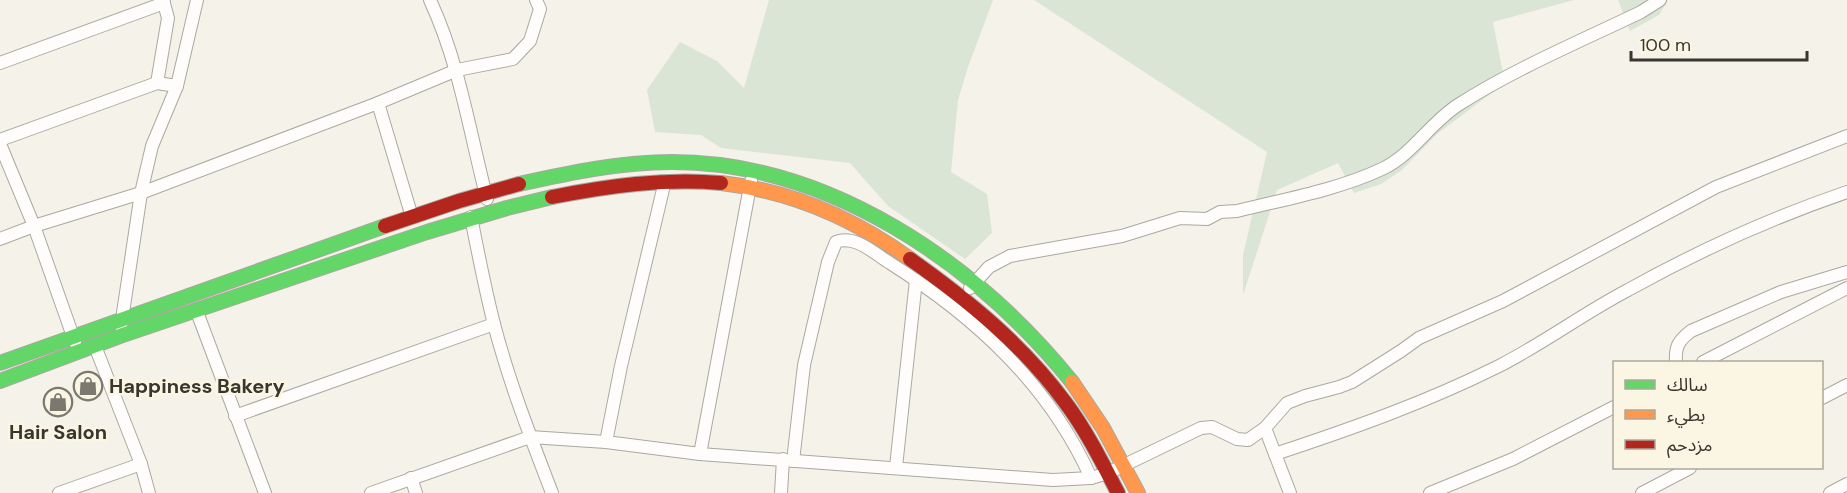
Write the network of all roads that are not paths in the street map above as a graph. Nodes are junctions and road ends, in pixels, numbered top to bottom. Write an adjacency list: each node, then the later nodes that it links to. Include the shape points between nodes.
1 (197, 0): 9 (street)
2 (430, 0): 7 (street)
3 (536, 0): 7 (street, via 540,9 530,41 513,59)
4 (1660, 0): 29 (street, via 1457,106 1383,169 1344,183 1220,212 1208,219 1180,218 1122,236 1010,256 989,267)
5 (163, 2): 6 (street); 8 (street, via 168,18)
6 (0, 63)
7 (457, 70): 10 (street); 18 (street)
8 (157, 83): 9 (street); 12 (street)
9 (177, 87): 17 (street, via 152,147)
10 (378, 103): 17 (street); 21 (street)
11 (1847, 136): 47 (street, via 1716,187 1503,302 1419,338 1352,381 1287,403)
12 (0, 142): 24 (street)
13 (753, 170): 15 (street); 18 (main road, via 687,163 621,165); 19 (main road)
14 (665, 181): 15 (main road); 20 (main road, via 580,190); 49 (street)
15 (750, 186): 23 (main road); 50 (street)
16 (1847, 192): 51 (street, via 1740,232 1625,291 1498,366 1397,410)
17 (141, 193): 24 (street); 33 (street)
18 (486, 195): 20 (street); 21 (main road)
19 (851, 203): 23 (main road); 26 (main road)
20 (490, 211): 22 (main road)
21 (412, 217): 33 (main road)
22 (471, 217): 32 (main road); 34 (street)
23 (844, 217): 28 (main road, via 870,231)
24 (34, 225): 25 (street); 36 (street)
25 (0, 239)
26 (930, 251): 28 (main road); 29 (main road)
27 (1847, 272): 39 (street, via 1781,292 1691,331 1680,340)
28 (918, 273): 31 (main road); 52 (street, via 860,244 836,242 804,365); 55 (street); 59 (street, via 1016,364 1052,410)
29 (974, 283): 31 (street); 54 (main road, via 1025,328 1070,379)
30 (1847, 288): 40 (street)
31 (963, 298): 57 (main road, via 1043,373 1076,416)
32 (197, 312): 35 (main road); 46 (street)
33 (122, 320): 35 (street); 36 (main road)
34 (494, 324): 46 (street); 48 (street)
35 (120, 336): 37 (main road)
36 (74, 338): 38 (street); 41 (main road)
37 (95, 346): 38 (main road); 53 (street)
38 (79, 353): 42 (main road)
39 (1676, 361)
40 (1707, 361)
41 (0, 363)
42 (0, 381)
43 (1847, 385): 44 (street)
44 (1823, 397)
45 (1613, 408): 72 (street, via 1513,459)
46 (235, 416): 64 (street)
47 (1265, 428): 51 (street); 54 (street, via 1248,440 1212,427 1201,429)
48 (530, 437): 49 (street); 58 (street); 67 (street)
49 (606, 442): 50 (street)
50 (700, 454): 52 (street)
51 (1275, 454): 71 (street)
52 (788, 460): 55 (street); 68 (street)
53 (141, 464): 62 (street); 63 (street)
54 (1124, 466): 57 (street); 70 (main road)
55 (896, 467): 61 (street)
56 (1688, 469): 73 (street)
57 (1108, 473): 59 (street); 69 (main road)
58 (411, 478): 65 (street); 66 (street)
59 (1091, 478): 61 (street)
60 (1847, 484): 74 (street)
61 (1052, 487)
62 (59, 493)
63 (149, 493)
64 (265, 493)
65 (371, 493)
66 (417, 493)
67 (552, 493)
68 (781, 493)
69 (1118, 493)
70 (1138, 493)
71 (1290, 493)
72 (1430, 493)
73 (1642, 493)
74 (1830, 493)

